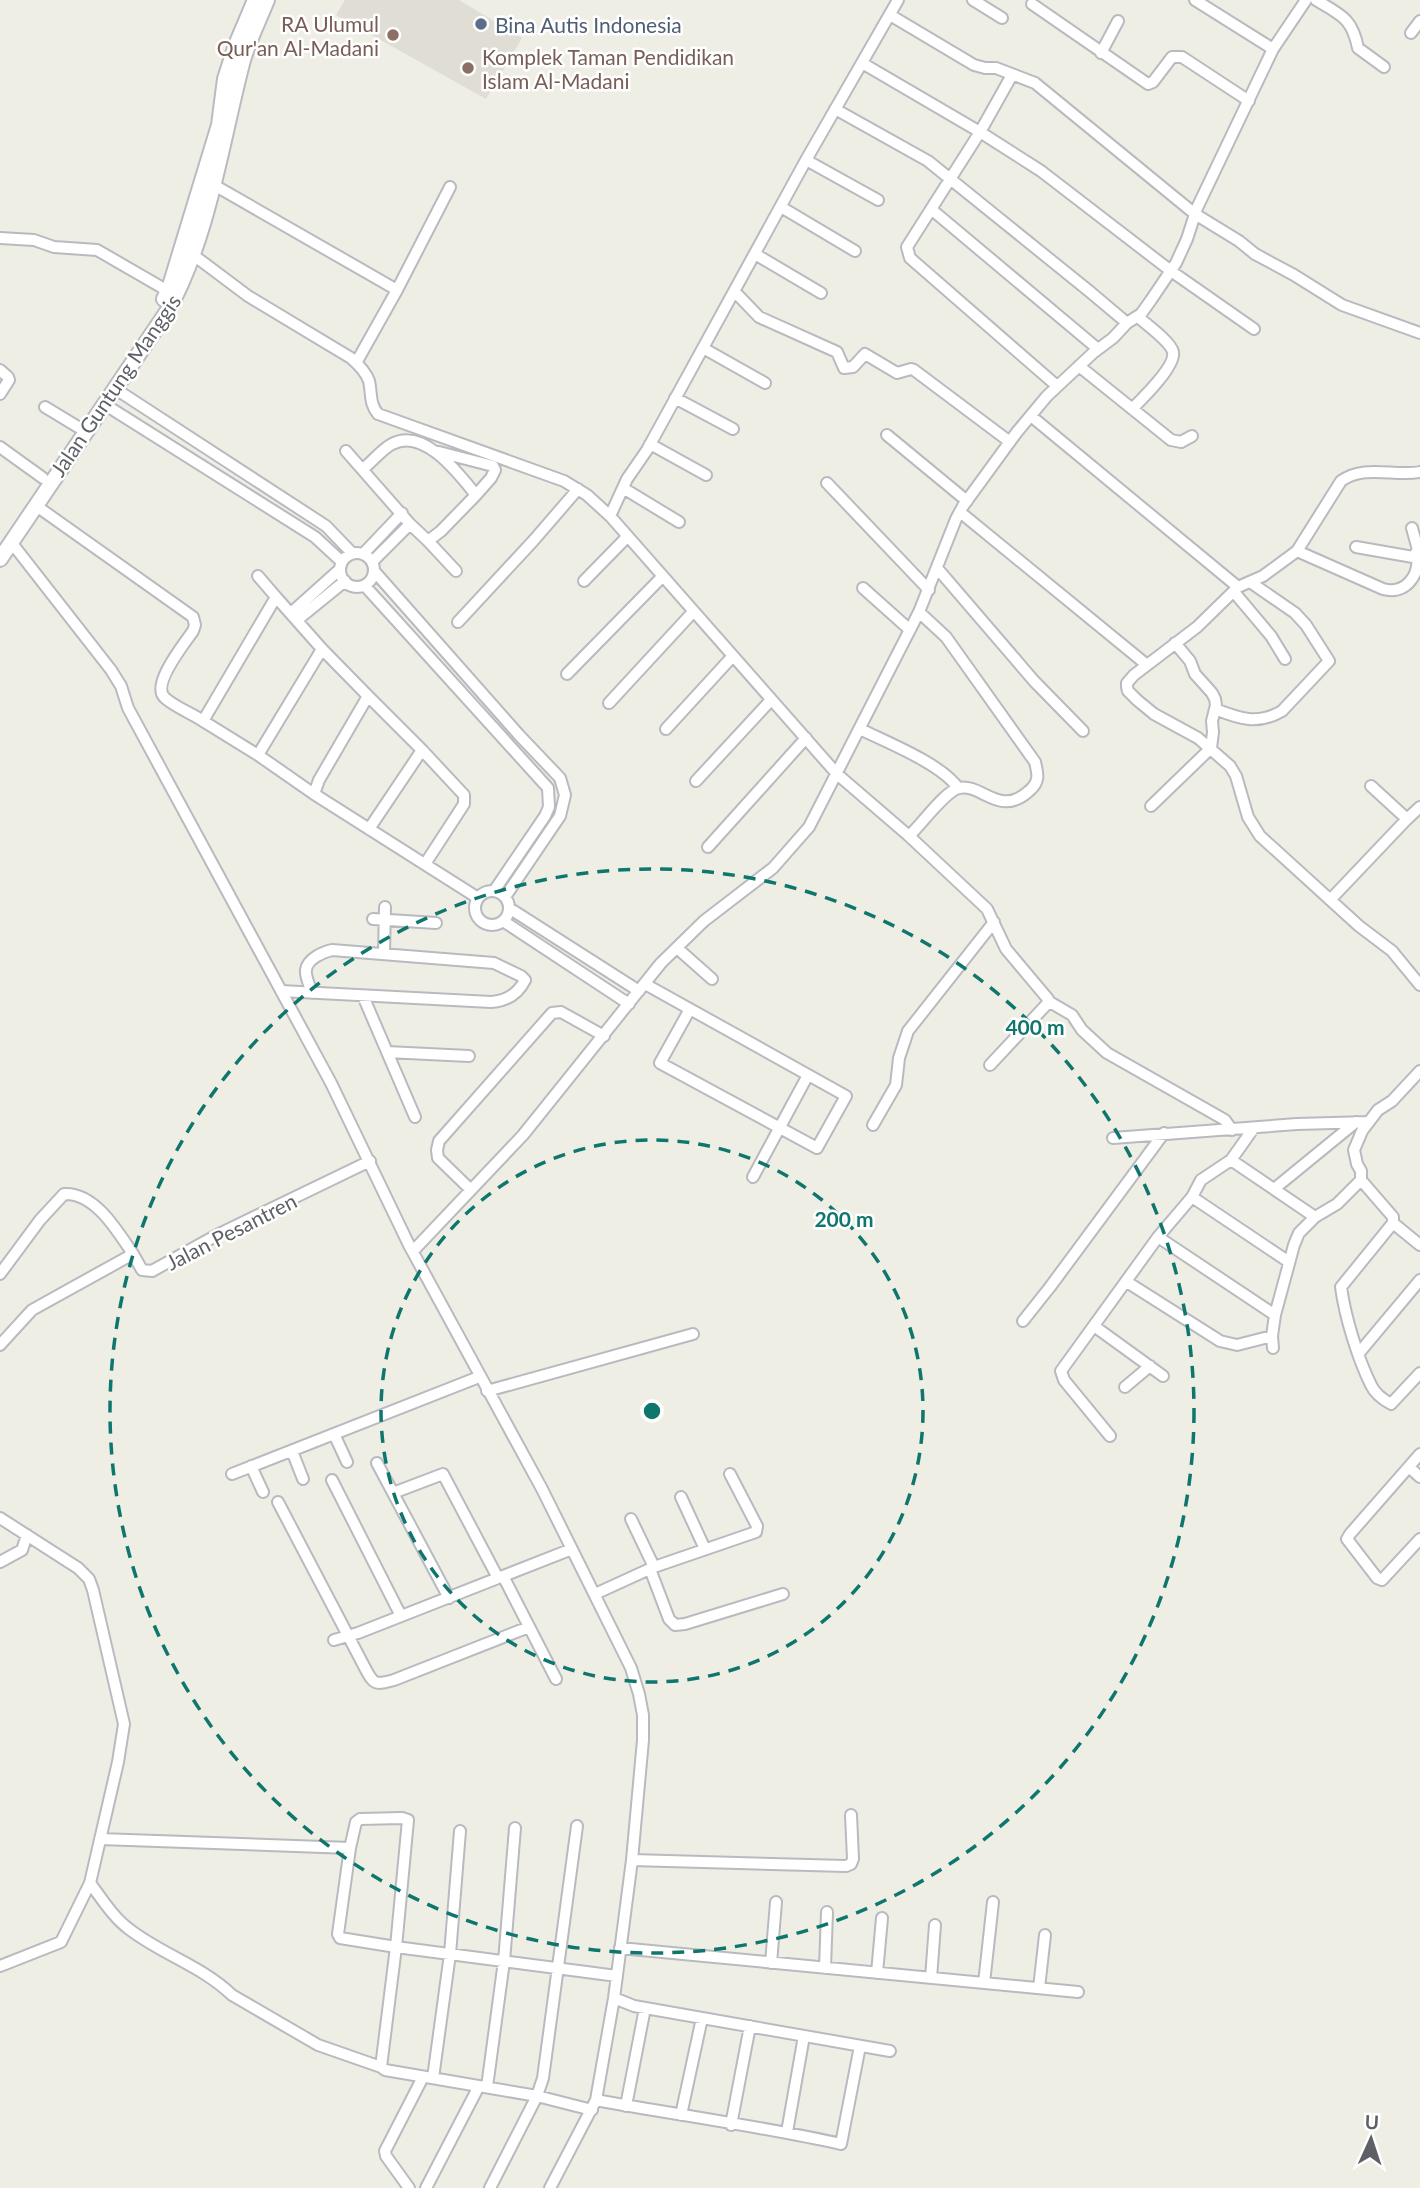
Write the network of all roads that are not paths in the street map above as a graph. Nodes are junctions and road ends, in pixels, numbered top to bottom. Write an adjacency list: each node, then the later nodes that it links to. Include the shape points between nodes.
1 (255, 0): 36 (street, Jalan Guntung Manggis, via 225,79 219,125)
2 (267, 0): 24 (street, Jalan Guntung Manggis, via 244,57)
3 (898, 0): 9 (street)
4 (973, 0): 10 (street)
5 (1195, 0): 14 (street)
6 (1306, 0): 14 (street)
7 (1316, 0): 17 (street, via 1348,22 1358,48)
8 (1032, 4): 15 (street)
9 (890, 15): 16 (street); 18 (street, via 974,65)
10 (1002, 18)
11 (1118, 21): 15 (street)
12 (1420, 21): 13 (street)
13 (1411, 33)
14 (1273, 49): 19 (street)
15 (1101, 53): 19 (street, via 1148,84 1172,57 1182,57)
16 (862, 63): 20 (street); 21 (street)
17 (1384, 67)
18 (1012, 75): 21 (street); 29 (street, via 1035,83)
19 (1249, 101): 29 (street)
20 (835, 109): 22 (street); 23 (street, via 928,161)
21 (980, 132): 23 (street); 34 (street, via 1041,171)
22 (806, 160): 26 (street); 27 (street)
23 (951, 179): 28 (street); 40 (street)
24 (214, 185): 32 (street, Jalan Guntung Manggis); 35 (street)
25 (450, 187): 35 (street)
26 (878, 200)
27 (781, 206): 31 (street); 33 (street)
28 (931, 209): 44 (street); 49 (street, via 907,247 910,258)
29 (1195, 214): 34 (street); 42 (street, via 1342,305)
30 (0, 238): 36 (street, via 97,250)
31 (855, 251)
32 (192, 254): 45 (street, via 248,296); 50 (street, Jalan Guntung Manggis, via 178,294)
33 (755, 254): 37 (street); 38 (street)
34 (1171, 271): 39 (street); 41 (street)
35 (397, 290): 45 (street)
36 (168, 291): 57 (street, Jalan Guntung Manggis)
37 (735, 292): 43 (street); 61 (street, via 759,317 837,352 844,368 853,367 865,354 897,373 914,370)
38 (821, 293)
39 (1138, 317): 40 (street); 55 (street, via 1165,341 1174,356)
40 (1127, 323): 44 (street)
41 (1254, 329)
42 (1420, 333)
43 (703, 348): 48 (street); 52 (street)
44 (1098, 349): 46 (street)
45 (356, 363): 72 (street, via 369,381 370,400 378,414)
46 (1079, 366): 49 (street); 55 (street)
47 (0, 370): 51 (street, via 9,380)
48 (765, 383)
49 (1057, 386): 56 (street)
50 (114, 388): 53 (street, Jalan Guntung Manggis); 89 (street, via 326,526)
51 (0, 394)
52 (676, 398): 58 (street); 62 (street)
53 (104, 404): 75 (street, Jalan Guntung Manggis); 90 (street, via 314,537)
54 (45, 407): 57 (street)
55 (1132, 410): 60 (street, via 1171,440 1181,442)
56 (1031, 416): 61 (street); 100 (street)
57 (78, 427): 69 (street, Jalan Guntung Manggis)
58 (733, 429)
59 (887, 435): 74 (street)
60 (1192, 436)
61 (1010, 442): 74 (street)
62 (650, 444): 68 (street); 71 (street)
63 (0, 447): 69 (street)
64 (436, 451): 66 (street, via 412,442 392,444); 73 (street); 73 (street, via 493,466 491,478)
65 (346, 452): 66 (street)
66 (363, 469): 77 (street)
67 (1420, 472): 86 (street, via 1350,475 1341,481)
68 (706, 475)
69 (43, 478): 84 (street, Jalan Guntung Manggis)
70 (827, 483): 101 (street)
71 (623, 488): 78 (street); 79 (street)
72 (578, 489): 78 (street); 106 (street)
73 (477, 495): 83 (street)
74 (967, 501): 76 (street)
75 (35, 505): 84 (street, Jalan Guntung Manggis); 118 (street, via 193,617 193,631 162,678 160,690 164,698)
76 (960, 512): 91 (street); 112 (street)
77 (402, 513): 80 (street); 89 (street)
78 (610, 516): 82 (street)
79 (678, 522)
80 (410, 524): 83 (street); 89 (street)
81 (1412, 528): 87 (street)
82 (627, 537): 94 (street); 96 (street)
83 (428, 541): 92 (street)
84 (6, 543): 88 (street, Jalan Guntung Manggis); 157 (street, via 116,678)
85 (1356, 547): 87 (street)
86 (1297, 551): 87 (street, via 1393,591 1402,589 1416,573); 97 (street)
87 (1417, 555)
88 (0, 559)
89 (366, 559): 90 (street); 98 (street, via 372,580); 137 (street, via 560,778 565,795 560,816)
90 (340, 566): 95 (street); 105 (street)
91 (937, 568): 101 (street); 121 (street)
92 (456, 570)
93 (258, 576): 102 (street)
94 (662, 577): 103 (street); 113 (street)
95 (345, 581): 98 (street); 105 (street)
96 (584, 581)
97 (1250, 582): 100 (street); 117 (street, via 1295,613 1329,661 1272,717 1248,720)
98 (365, 586): 136 (street, via 545,782 549,807)
99 (863, 589): 107 (street)
100 (1236, 589): 108 (street); 111 (street)
101 (929, 590): 104 (street)
102 (276, 597): 105 (street); 118 (street)
103 (693, 612): 110 (street); 116 (street)
104 (919, 612): 107 (street); 129 (street, via 946,637 1035,762 1038,774 1030,791 1014,801)
105 (294, 617): 109 (street)
106 (458, 622)
107 (910, 630): 120 (street)
108 (1175, 643): 112 (street); 117 (street, via 1212,693)
109 (322, 649): 114 (street); 125 (street)
110 (733, 657): 115 (street); 119 (street)
111 (1285, 659)
112 (1147, 665): 123 (street, via 1129,680 1128,691 1154,714)
113 (567, 674)
114 (368, 696): 124 (street); 130 (street)
115 (771, 700): 122 (street); 127 (street)
116 (608, 703)
117 (1215, 709): 123 (street)
118 (203, 721): 125 (street)
119 (666, 729)
120 (860, 729): 126 (street); 129 (street, via 940,771)
121 (1083, 731)
122 (806, 738): 126 (street); 138 (street)
123 (1212, 748): 131 (street); 143 (street, via 1234,772 1248,817 1261,836)
124 (422, 750): 134 (street); 139 (street, via 465,800)
125 (258, 755): 130 (street)
126 (837, 774): 135 (street); 151 (street, via 809,827 791,849)
127 (696, 781)
128 (1371, 786): 133 (street)
129 (958, 788): 135 (street)
130 (314, 794): 134 (street)
131 (1151, 806)
132 (1420, 807): 133 (street)
133 (1407, 819): 143 (street)
134 (369, 828): 139 (street)
135 (909, 836): 148 (street, via 987,909)
136 (528, 841): 137 (street); 140 (street)
137 (539, 848): 141 (street)
138 (708, 848)
139 (425, 864): 142 (street)
140 (494, 891): 141 (street); 142 (street)
141 (505, 897): 144 (street)
142 (478, 898): 147 (street, via 475,909 481,920 491,925)
143 (1330, 900): 155 (street, via 1392,951)
144 (509, 908): 147 (street); 150 (street)
145 (385, 913): 146 (street); 149 (street); 152 (street)
146 (373, 919)
147 (503, 921): 153 (street)
148 (994, 922): 160 (street, via 1006,949); 172 (street, via 908,1031 896,1085)
149 (436, 923)
150 (564, 943): 153 (street); 156 (street)
151 (677, 948): 154 (street); 156 (street)
152 (384, 954): 158 (street, via 324,952 306,970); 159 (street, via 494,963 525,982 503,1001)
153 (556, 956): 161 (street)
154 (712, 979)
155 (1420, 985)
156 (642, 987): 161 (street); 162 (street)
157 (281, 991): 158 (street); 179 (street)
158 (312, 993): 159 (street)
159 (363, 996): 164 (street)
160 (1048, 1001): 166 (street); 175 (street, via 1072,1016 1107,1053 1225,1120)
161 (629, 1004): 163 (street)
162 (690, 1009): 168 (street); 173 (street, via 660,1063)
163 (604, 1036): 183 (street); 183 (street, via 561,1012 552,1013 439,1142 438,1158)
164 (387, 1052): 165 (street); 169 (street)
165 (469, 1056)
166 (990, 1065)
167 (1420, 1071): 171 (street)
168 (808, 1075): 173 (street); 173 (street, via 846,1096 817,1148)
169 (415, 1116)
170 (1357, 1122): 171 (street); 174 (street); 182 (street)
171 (1369, 1122): 181 (street, via 1354,1150)
172 (873, 1125)
173 (779, 1128): 180 (street)
174 (1253, 1129): 175 (street); 178 (street)
175 (1232, 1130): 176 (street)
176 (1164, 1133): 177 (street); 196 (street)
177 (1113, 1138)
178 (1231, 1160): 182 (street); 184 (street, via 1201,1180)
179 (370, 1161): 189 (street); 190 (street, Jalan Pesantren, via 152,1271 142,1270)
180 (752, 1177)
181 (1361, 1180): 185 (street); 186 (street, via 1393,1217)
182 (1274, 1189): 185 (street)
183 (471, 1190): 189 (street)
184 (1192, 1197): 187 (street); 191 (street)
185 (1315, 1217): 191 (street, via 1299,1233)
186 (1393, 1223): 188 (street); 202 (street, via 1341,1287)
187 (1158, 1237): 194 (street); 195 (street)
188 (1420, 1245)
189 (413, 1251): 206 (street)
190 (133, 1254): 192 (street, via 103,1210 64,1194); 200 (street, Jalan Pesantren, via 32,1310)
191 (1289, 1262): 195 (street)
192 (0, 1274)
193 (1420, 1280): 202 (street)
194 (1127, 1282): 197 (street); 199 (street, via 1220,1341 1237,1345)
195 (1275, 1315): 199 (street)
196 (1023, 1321)
197 (1094, 1326): 203 (street); 210 (street, via 1061,1371)
198 (693, 1334): 208 (street)
199 (1272, 1336): 201 (street)
200 (0, 1345)
201 (1273, 1348)
202 (1359, 1353): 204 (street, via 1371,1386 1391,1404)
203 (1150, 1366): 205 (street); 207 (street)
204 (1420, 1373)
205 (1163, 1376)
206 (479, 1377): 208 (street); 209 (street)
207 (1125, 1387)
208 (487, 1391): 230 (street)
209 (334, 1434): 211 (street); 213 (street)
210 (1110, 1436)
211 (292, 1451): 215 (street); 220 (street)
212 (1420, 1454): 216 (street)
213 (347, 1462)
214 (377, 1463): 223 (street)
215 (251, 1466): 217 (street); 222 (street)
216 (1409, 1467): 219 (street); 229 (street, via 1348,1539 1382,1580)
217 (232, 1474)
218 (730, 1474): 231 (street, via 756,1532)
219 (1420, 1478)
220 (303, 1479)
221 (332, 1480): 238 (street)
222 (263, 1492)
223 (393, 1493): 234 (street, via 443,1474); 237 (street)
224 (681, 1497): 231 (street)
225 (278, 1502): 240 (street)
226 (0, 1518): 228 (street)
227 (631, 1520): 233 (street)
228 (27, 1535): 232 (street, via 22,1550); 247 (street, via 86,1575 96,1600 124,1724)
229 (1420, 1539)
230 (572, 1549): 234 (street); 235 (street)
231 (705, 1549): 233 (street)
232 (0, 1562)
233 (652, 1568): 235 (street); 236 (street, via 669,1619 676,1625)
234 (500, 1577): 237 (street); 239 (street)
235 (595, 1594): 249 (street, via 631,1668 643,1715)
236 (783, 1594)
237 (449, 1598): 238 (street)
238 (401, 1616): 240 (street)
239 (529, 1627): 240 (street, via 381,1683 372,1681); 242 (street)
240 (348, 1637): 241 (street)
241 (334, 1640)
242 (556, 1679)
243 (851, 1815): 249 (street, via 853,1859 849,1866)
244 (577, 1826): 263 (street)
245 (515, 1828): 260 (street)
246 (460, 1831): 259 (street)
247 (100, 1839): 248 (street); 250 (street)
248 (350, 1848): 257 (street, via 338,1934); 257 (street, via 360,1819 408,1820)
249 (632, 1860): 258 (street)
250 (90, 1883): 262 (street, via 61,1942); 278 (street, via 128,1928 232,1995 318,2045)
251 (776, 1902): 261 (street)
252 (993, 1902): 268 (street)
253 (827, 1912): 264 (street)
254 (882, 1918): 265 (street)
255 (935, 1925): 267 (street)
256 (1045, 1936): 269 (street)
257 (396, 1947): 259 (street); 278 (street)
258 (620, 1948): 261 (street); 266 (street)
259 (450, 1954): 260 (street); 279 (street)
260 (504, 1961): 263 (street); 280 (street)
261 (771, 1963): 264 (street)
262 (0, 1966)
263 (559, 1968): 266 (street); 281 (street)
264 (825, 1968): 265 (street)
265 (877, 1973): 267 (street)
266 (617, 1976): 271 (street)
267 (931, 1978): 268 (street)
268 (984, 1983): 269 (street)
269 (1039, 1989): 270 (street)
270 (1078, 1992)
271 (614, 1998): 272 (street); 282 (street)
272 (645, 2008): 273 (street); 283 (street)
273 (702, 2018): 274 (street); 284 (street)
274 (750, 2026): 275 (street); 285 (street)
275 (804, 2036): 276 (street); 286 (street)
276 (860, 2046): 277 (street); 286 (street, via 841,2144)
277 (890, 2051)
278 (381, 2067): 279 (street)
279 (428, 2077): 280 (street); 287 (street, via 385,2151)
280 (483, 2086): 281 (street); 288 (street)
281 (537, 2096): 282 (street); 289 (street)
282 (594, 2105): 283 (street); 290 (street)
283 (626, 2106): 284 (street)
284 (681, 2115): 285 (street)
285 (731, 2125): 286 (street)
286 (787, 2132)
287 (410, 2188)
288 (426, 2188)
289 (490, 2188)
290 (550, 2188)

